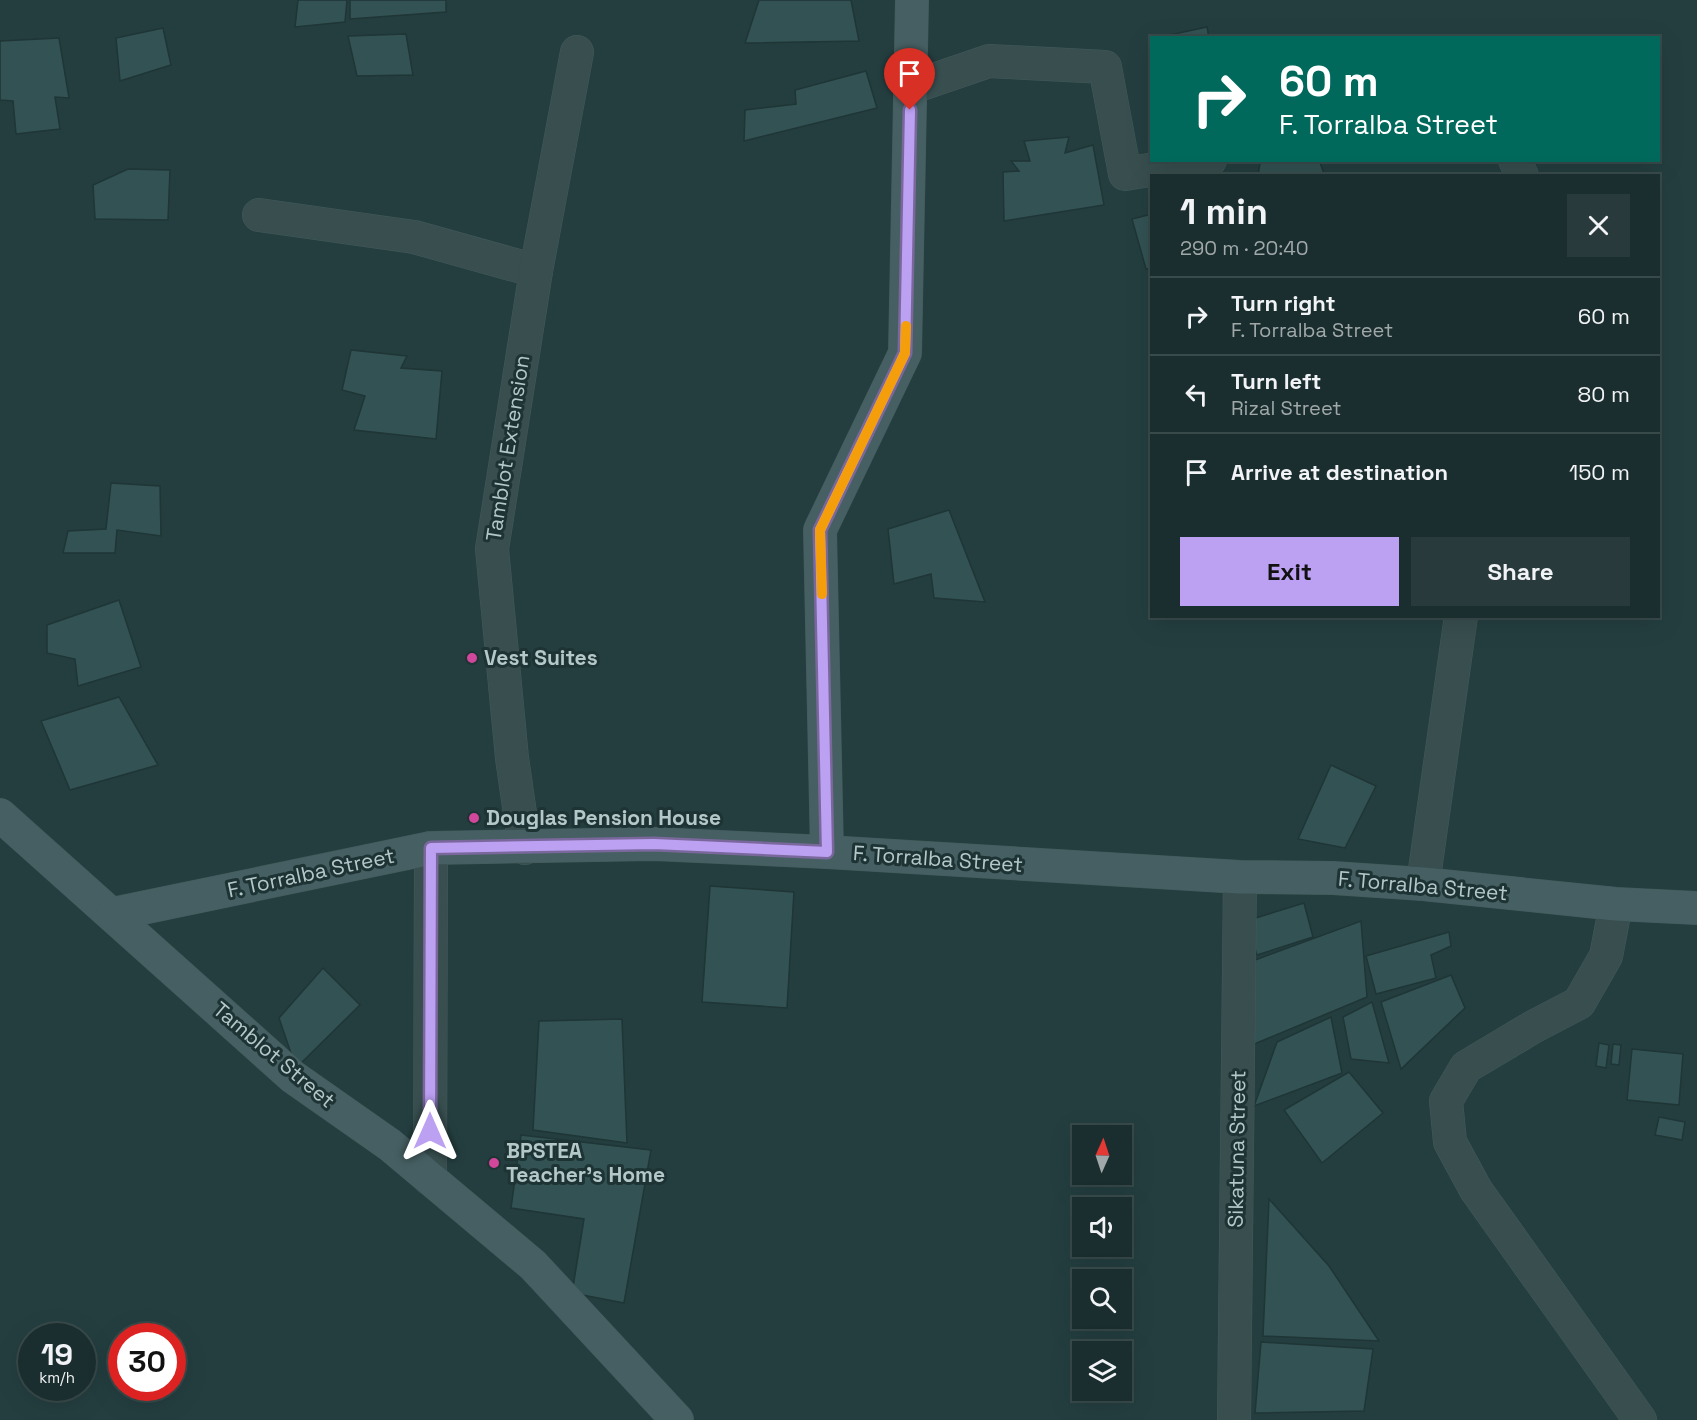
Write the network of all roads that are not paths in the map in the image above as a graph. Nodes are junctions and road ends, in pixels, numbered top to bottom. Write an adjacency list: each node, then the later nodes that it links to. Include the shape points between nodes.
1 (912, 0): 3 (street)
2 (577, 52): 6 (street, Tamblot Extension)
3 (910, 88): 4 (street, via 989,61 1106,67 1125,174); 11 (street, via 905,353 820,530)
4 (1198, 162)
5 (259, 215): 6 (street, via 414,237)
6 (536, 271): 10 (street, Tamblot Extension, via 492,549 512,758)
7 (1461, 618): 13 (street)
8 (0, 821): 16 (street, Tamblot Street)
9 (431, 848): 10 (street, F. Torralba Street); 16 (street, F. Torralba Street); 17 (street)
10 (525, 848): 11 (street, F. Torralba Street, via 654,844)
11 (827, 852): 12 (street, F. Torralba Street)
12 (1240, 877): 13 (street, F. Torralba Street); 19 (street, Sikatuna Street)
13 (1423, 884): 14 (street, F. Torralba Street)
14 (1616, 904): 15 (street, F. Torralba Street); 20 (street, via 1606,956 1579,1003 1466,1067 1446,1101 1450,1142 1476,1190)
15 (1695, 904)
16 (113, 914): 17 (street, Tamblot Street, via 293,1077 390,1145)
17 (430, 1179): 18 (street, Tamblot Street, via 533,1265)
18 (672, 1418)
19 (1234, 1420)
20 (1640, 1420)

